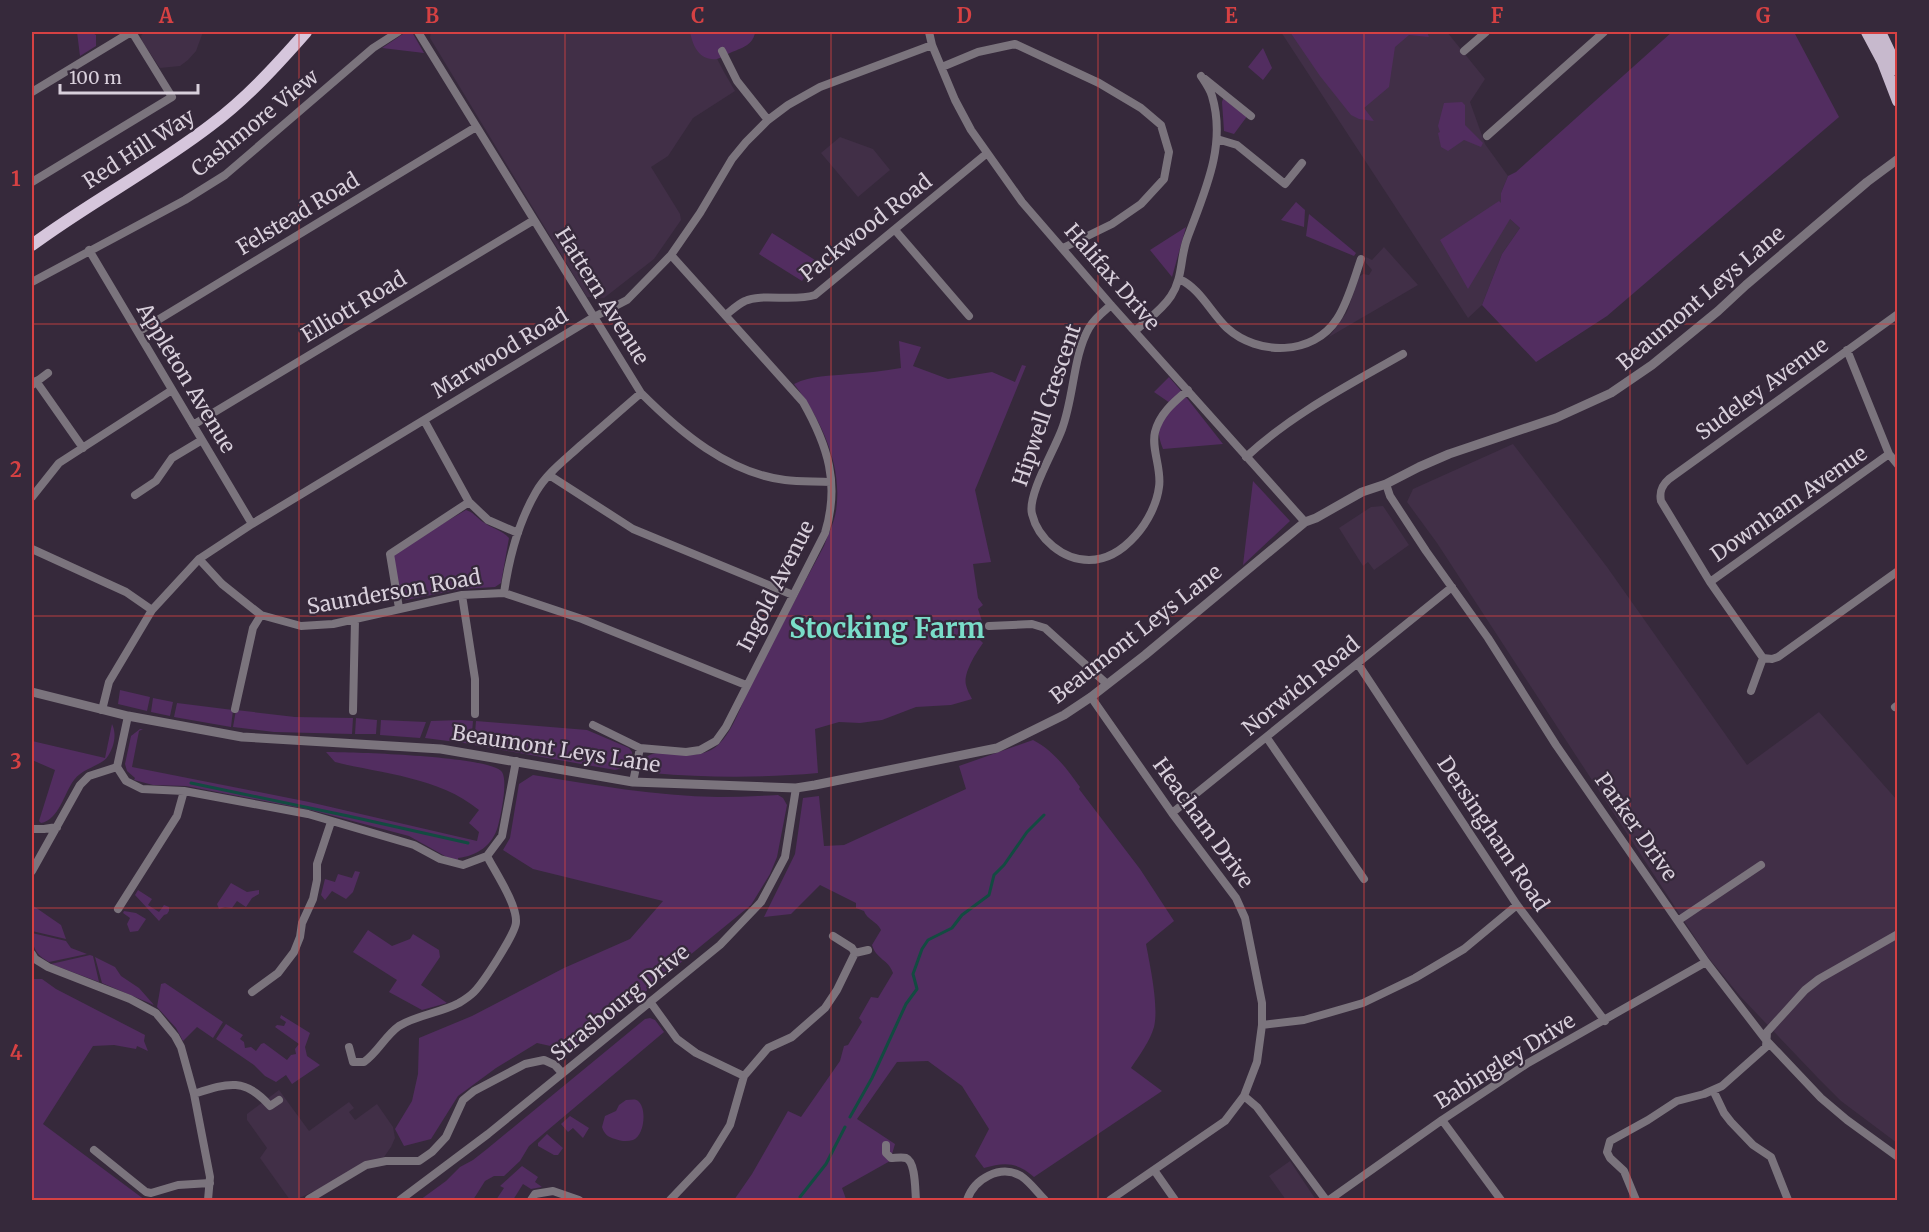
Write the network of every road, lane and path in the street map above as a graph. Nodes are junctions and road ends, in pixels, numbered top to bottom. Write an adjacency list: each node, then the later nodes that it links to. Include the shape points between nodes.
1 (131, 32): 15 (street); 25 (street, via 172,97)
2 (306, 32): 26 (highway, Red Hill Way, via 243,99 212,125)
3 (398, 32): 32 (street, Cashmore View, via 373,48 225,174 185,201)
4 (418, 32): 19 (street, Hattern Avenue)
5 (929, 32): 10 (street, Halifax Drive)
6 (1486, 32): 12 (street)
7 (1604, 32): 20 (street)
8 (1867, 32): 16 (main road)
9 (1880, 32): 14 (main road)
10 (932, 45): 13 (street, Halifax Drive); 18 (street, Marwood Road, via 820,87)
11 (722, 51): 18 (street, via 737,81)
12 (1464, 51)
13 (942, 67): 22 (street, Halifax Drive, via 955,100); 31 (street, via 978,52 1016,44 1099,83 1161,125 1169,153 1164,179 1141,204 1112,224)
14 (1898, 70)
15 (32, 92)
16 (1898, 101)
17 (1251, 116): 21 (street, via 1201,76 1212,95)
18 (768, 120): 33 (street, Marwood Road, via 732,159)
19 (476, 127): 27 (street, Hattern Avenue); 43 (street, Felstead Road)
20 (1486, 136)
21 (1217, 139): 24 (street, via 1237,145 1285,184); 35 (street)
22 (986, 154): 28 (street, Packwood Road); 31 (street, Halifax Drive)
23 (1898, 159): 60 (street, Beaumont Leys Lane, via 1630,381 1567,414 1449,454)
24 (1302, 163)
25 (32, 182)
26 (66, 220): 29 (highway, Red Hill Way); 30 (highway, Red Hill Way)
27 (534, 220): 41 (street, Hattern Avenue); 52 (street, Elliott Road)
28 (895, 230): 39 (street, Packwood Road, via 815,295 803,299 747,300); 40 (street)
29 (32, 235)
30 (32, 244)
31 (1063, 248): 37 (street, Halifax Drive)
32 (89, 250): 36 (street, Cashmore View); 43 (street, Appleton Avenue)
33 (670, 255): 39 (street, Ingold Avenue); 41 (street, Marwood Road, via 627,300)
34 (1361, 259): 35 (street, via 1343,307 1329,329 1308,342 1286,348 1264,347 1240,338 1190,285)
35 (1179, 279): 42 (street, via 1170,298)
36 (32, 282)
37 (1111, 305): 42 (street, Halifax Drive); 49 (street, Hipwell Crescent, via 1089,327 1062,429 1037,484 1031,512 1053,546 1074,558 1103,558 1126,546 1148,521 1159,487 1155,434 1164,413)
38 (1898, 314): 44 (street, Sudeley Avenue)
39 (726, 315): 59 (street, Ingold Avenue, via 803,402 826,450)
40 (969, 316)
41 (594, 317): 50 (street, Hattern Avenue); 51 (street, Marwood Road)
42 (1135, 331): 49 (street, Halifax Drive)
43 (138, 332): 48 (street, Appleton Avenue)
44 (1847, 350): 55 (street); 70 (street, Sudeley Avenue, via 1661,489 1661,501)
45 (1403, 354): 56 (street, via 1295,417)
46 (48, 373): 47 (street)
47 (34, 383): 54 (street)
48 (172, 390): 52 (street, Appleton Avenue); 54 (street)
49 (1188, 390): 56 (street, Halifax Drive)
50 (641, 393): 58 (street); 59 (street, Hattern Avenue, via 671,423 705,448 747,470 784,480)
51 (424, 420): 63 (street); 65 (street, Marwood Road)
52 (193, 425): 53 (street, Appleton Avenue)
53 (202, 440): 61 (street, via 172,458 156,481); 65 (street, Appleton Avenue)
54 (83, 448): 62 (street, via 59,463)
55 (1889, 454): 57 (street); 70 (street, Downham Avenue)
56 (1246, 457): 64 (street, Halifax Drive)
57 (1898, 465)
58 (549, 475): 66 (street, via 537,491); 74 (street, via 633,529)
59 (831, 482): 74 (street, Ingold Avenue, via 831,514 825,533)
60 (1386, 484): 64 (street, Beaumont Leys Lane); 71 (street, Parker Drive, via 1390,496)
61 (135, 495)
62 (32, 496)
63 (469, 502): 66 (street, via 488,520); 75 (street, via 390,554)
64 (1305, 522): 82 (street, Beaumont Leys Lane)
65 (252, 524): 68 (street, Marwood Road)
66 (518, 533): 72 (street)
67 (32, 549): 76 (street, via 126,592)
68 (199, 559): 76 (street, Marwood Road); 77 (street, Saunderson Road, via 222,584)
69 (1898, 572): 80 (street, via 1778,657)
70 (1710, 582): 80 (street)
71 (1452, 587): 81 (street, Norwich Road); 110 (street, Parker Drive, via 1556,745)
72 (504, 593): 73 (street, Saunderson Road); 83 (street, Saunderson Road, via 582,619)
73 (462, 595): 75 (street, Saunderson Road); 90 (street, via 475,679)
74 (793, 595): 83 (street, Ingold Avenue)
75 (399, 608): 78 (street, Saunderson Road)
76 (152, 610): 88 (street, Marwood Road, via 109,682)
77 (261, 615): 78 (street, Saunderson Road, via 301,626); 87 (street, via 253,628)
78 (355, 620): 89 (street)
79 (990, 626): 82 (street, via 1032,624 1045,628)
80 (1761, 656): 84 (street)
81 (1358, 664): 93 (street, Norwich Road); 108 (street, Dersingham Road)
82 (1107, 684): 86 (street, Beaumont Leys Lane)
83 (746, 685): 94 (street, Ingold Avenue, via 716,741 686,752)
84 (1751, 691)
85 (32, 692): 88 (street, Beaumont Leys Lane)
86 (1091, 697): 98 (street, Beaumont Leys Lane, via 997,748); 100 (street, Heacham Drive)
87 (235, 709)
88 (102, 710): 91 (street, Beaumont Leys Lane)
89 (353, 711)
90 (475, 714)
91 (128, 716): 95 (street, Beaumont Leys Lane, via 242,737 441,749); 96 (street)
92 (593, 725): 94 (street, Ingold Avenue)
93 (1267, 738): 100 (street, Norwich Road); 107 (street)
94 (640, 748): 97 (street)
95 (516, 761): 97 (street, Beaumont Leys Lane); 104 (street, via 502,836)
96 (117, 767): 99 (street, via 126,781 142,789); 102 (street, via 89,776 80,785)
97 (633, 782): 98 (street, Beaumont Leys Lane)
98 (796, 788): 118 (street, Strasbourg Drive, via 785,857 761,902 720,945)
99 (184, 791): 101 (street, via 309,814); 109 (street, via 177,816)
100 (1172, 813): 120 (street, Heacham Drive, via 1236,898 1245,918 1263,1003)
101 (331, 822): 104 (street, via 414,845 451,863 464,865); 117 (street, via 317,864 313,899 294,952 278,973)
102 (57, 827): 103 (street); 106 (street)
103 (32, 829)
104 (487, 855): 122 (street, via 514,910 516,924 481,983 457,1004 400,1025 364,1062 353,1062)
105 (1761, 865): 110 (street)
106 (32, 871)
107 (1364, 879)
108 (1517, 905): 119 (street, Dersingham Road); 120 (street, via 1464,949 1363,1003 1304,1020)
109 (118, 909)
110 (1679, 920): 116 (street, Parker Drive)
111 (1898, 934): 121 (street, via 1805,990 1767,1032)
112 (833, 936): 114 (street)
113 (868, 950): 114 (street)
114 (855, 953): 124 (street, via 825,1008 792,1037 768,1048)
115 (32, 954): 126 (street, via 48,967 156,1013 181,1047)
116 (1706, 962): 119 (street, Babingley Drive); 121 (street, Parker Drive)
117 (252, 992)
118 (651, 1003): 123 (street, Strasbourg Drive); 124 (street, via 677,1039 696,1053)
119 (1605, 1021): 129 (street, Babingley Drive, via 1528,1063)
120 (1263, 1024): 127 (street, Heacham Drive, via 1257,1062)
121 (1766, 1040): 125 (street, via 1766,1047 1733,1078); 132 (street, Parker Drive, via 1821,1098)
122 (349, 1047)
123 (562, 1073): 135 (street, via 544,1060 525,1064 463,1100 446,1137 419,1161 366,1165); 137 (street, Strasbourg Drive)
124 (744, 1076): 140 (street, via 730,1125 709,1159)
125 (1713, 1090): 148 (street, via 1677,1101 1610,1141 1607,1152 1624,1171); 149 (street, via 1731,1122 1771,1157)
126 (194, 1094): 128 (street, via 232,1083 252,1090 270,1106); 134 (street)
127 (1244, 1096): 133 (street, Heacham Drive, via 1226,1121); 146 (street, via 1257,1107)
128 (279, 1100)
129 (1442, 1120): 146 (street, Babingley Drive); 147 (street)
130 (886, 1145): 141 (street, via 891,1158 911,1162)
131 (94, 1150): 134 (street, via 146,1192)
132 (1898, 1157)
133 (1154, 1170): 144 (street, Heacham Drive); 145 (street)
134 (210, 1183): 136 (street)
135 (309, 1198)
136 (208, 1200)
137 (400, 1200)
138 (531, 1200): 139 (street, via 535,1194 553,1191)
139 (579, 1200)
140 (670, 1200)
141 (916, 1200)
142 (967, 1200): 143 (street, via 974,1185 985,1177 1007,1171 1028,1181)
143 (1045, 1200)
144 (1110, 1200)
145 (1175, 1200)
146 (1327, 1200)
147 (1500, 1200)
148 (1636, 1200)
149 (1788, 1200)

